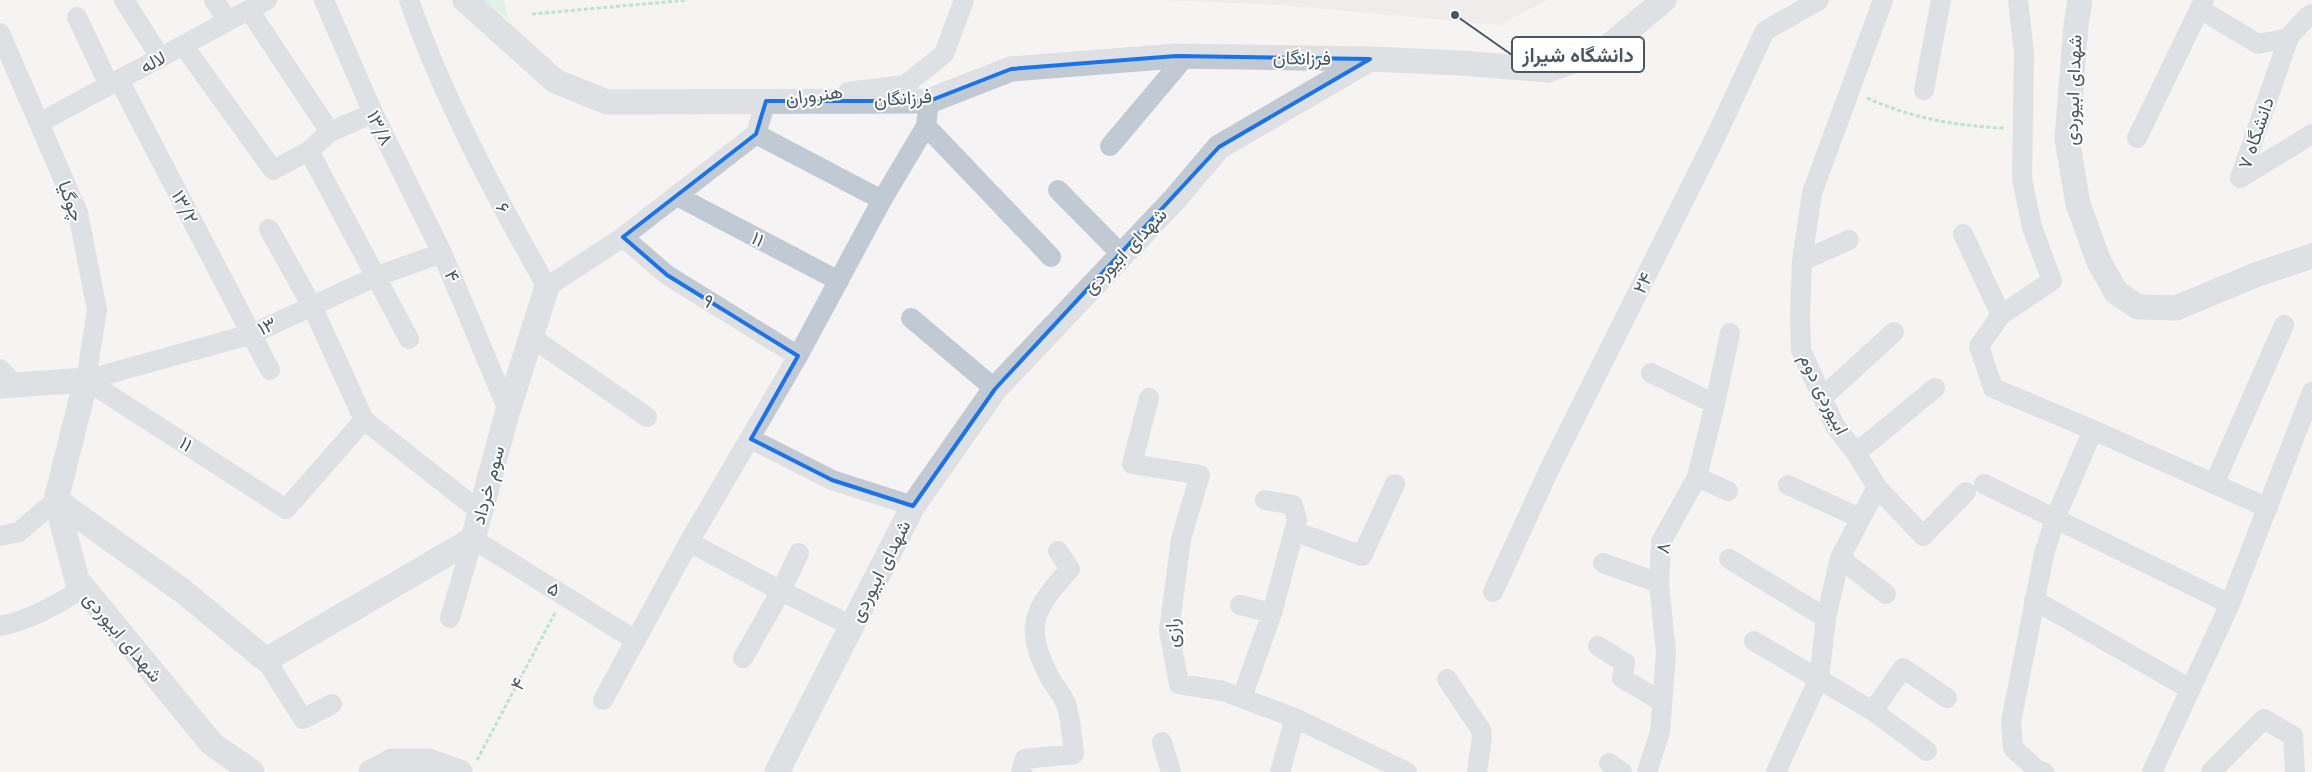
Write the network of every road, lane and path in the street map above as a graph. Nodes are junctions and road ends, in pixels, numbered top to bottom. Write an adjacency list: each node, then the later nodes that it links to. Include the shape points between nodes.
1 (124, 0): 24 (street)
2 (214, 0): 20 (street)
3 (267, 0): 16 (street, لاله)
4 (324, 0): 32 (street, ۱۳/۸)
5 (409, 0): 56 (street, ۶, via 428,54 463,127)
6 (465, 0): 30 (street, فرزانگان, via 555,80 608,102)
7 (688, 0): 18 (path)
8 (964, 0): 30 (street, هنروران, via 944,54 905,85)
9 (1664, 0): 26 (street, via 1603,51 1548,70)
10 (1819, 0): 108 (street, ۲۴, via 1765,31 1550,468)
11 (1883, 0): 28 (street, ابیوردی دوم)
12 (1941, 0): 29 (street)
13 (2018, 0): 35 (street, via 2024,52)
14 (2080, 0): 51 (street, شهدای ابیوردی, via 2067,139 2078,204 2099,262 2116,292 2138,307 2176,308)
15 (2202, 4): 22 (street, via 2258,44); 39 (street)
16 (249, 10): 20 (street, لاله); 36 (street)
17 (2310, 12): 22 (street)
18 (532, 14)
19 (76, 17): 27 (street, ۱۳/۲)
20 (228, 21): 23 (street, لاله)
21 (0, 33): 33 (street, چوگیا)
22 (2289, 37): 38 (street, ۷ دانشگاه, via 2240,178)
23 (183, 45): 24 (street, لاله); 41 (street, via 273,170)
24 (160, 57): 27 (street, لاله)
25 (1185, 57): 26 (street, فرزانگان); 31 (street, فرزانگان, via 1011,69); 40 (street)
26 (1370, 59): 50 (street, شهدای ابیوردی, via 1220,147)
27 (114, 83): 33 (street, لاله); 63 (street, ۱۳/۲)
28 (1850, 90): 35 (path, via 1897,111 1964,126); 53 (street, ابیوردی دوم, via 1812,193)
29 (1924, 90)
30 (766, 101): 31 (street, فرزانگان); 37 (street)
31 (929, 101): 34 (street)
32 (373, 113): 36 (street); 49 (street, ۱۳/۸)
33 (39, 123): 70 (street, چوگیا, via 78,212 97,310)
34 (926, 126): 44 (street); 52 (street)
35 (2022, 129): 58 (street, via 2022,179 2032,227 2052,281)
36 (330, 132): 41 (street)
37 (756, 134): 43 (street); 44 (street)
38 (2312, 134)
39 (2137, 138)
40 (1110, 146)
41 (309, 150): 54 (street)
42 (1058, 190): 50 (street)
43 (677, 196): 47 (street); 55 (street, ۱۱)
44 (882, 200): 55 (street)
45 (270, 229): 57 (street)
46 (1963, 234): 58 (street)
47 (624, 237): 56 (street); 66 (street, ۹, via 667,276)
48 (1849, 240): 53 (street)
49 (442, 253): 54 (street, ۱۳); 77 (street, ۴)
50 (1122, 255): 72 (street, شهدای ابیوردی)
51 (2312, 256)
52 (1051, 257)
53 (1802, 261): 75 (street, ابیوردی دوم, via 1801,350)
54 (377, 276): 57 (street, ۱۳); 65 (street)
55 (839, 281): 66 (street)
56 (547, 287): 64 (street, سوم خرداد)
57 (312, 306): 63 (street, ۱۳); 79 (street)
58 (2002, 315): 80 (street, via 1979,346 1993,388)
59 (911, 318): 72 (street)
60 (2284, 325): 85 (street)
61 (1894, 332): 75 (street)
62 (1730, 333): 76 (street, ۸)
63 (252, 334): 67 (street, ۱۳/۲); 70 (street, ۱۳)
64 (531, 337): 77 (street, سوم خرداد); 78 (street)
65 (409, 339)
66 (798, 356): 81 (street)
67 (270, 370)
68 (1651, 373): 76 (street)
69 (5, 380): 70 (street)
70 (86, 380): 79 (street, ۱۱, via 286,508); 89 (street, شهدای ابیوردی)
71 (1935, 388): 82 (street)
72 (995, 389): 91 (street, شهدای ابیوردی)
73 (2312, 392): 92 (street)
74 (1149, 398): 127 (street, رازی, via 1132,464 1200,475 1181,539 1169,630 1179,684 1223,691)
75 (1823, 398): 82 (street, ابیوردی دوم, via 1835,426)
76 (1715, 404): 83 (street, ۸)
77 (508, 410): 93 (street, سوم خرداد)
78 (647, 417)
79 (364, 420): 93 (street)
80 (2093, 430): 85 (street); 95 (street)
81 (751, 438): 91 (street, via 832,480); 99 (street)
82 (1856, 453): 87 (street, ابیوردی دوم)
83 (1697, 477): 88 (street); 105 (street, ۸, via 1661,542)
84 (1395, 484): 96 (street, via 1362,556)
85 (2214, 484): 92 (street)
86 (1788, 485): 94 (street)
87 (1877, 487): 94 (street); 95 (street, via 1923,536 1975,488)
88 (1728, 491)
89 (56, 500): 97 (street, via 19,532); 106 (street, شهدای ابیوردی); 123 (street, via 184,592)
90 (1265, 500): 96 (street, via 1293,505 1297,520)
91 (913, 506): 118 (street, شهدای ابیوردی)
92 (2268, 508): 112 (street)
93 (482, 513): 98 (street, سوم خرداد)
94 (1860, 518): 102 (street)
95 (2055, 519): 111 (street); 112 (street)
96 (1294, 531): 114 (street)
97 (0, 536)
98 (473, 539): 110 (street, ۵); 115 (street); 123 (street, سوم خرداد)
99 (689, 542): 107 (street); 119 (street)
100 (1058, 551): 141 (street, via 1070,569 1047,595 1034,622 1037,646 1050,678 1066,704 1074,754 1025,759)
101 (799, 553): 107 (street)
102 (1840, 558): 109 (street); 116 (street)
103 (1729, 559): 116 (street)
104 (1603, 563): 105 (street)
105 (1659, 583): 130 (street, ۸, via 1666,653)
106 (82, 589): 117 (street, via 49,608); 138 (street, شهدای ابیوردی, via 212,744)
107 (780, 591): 118 (street); 122 (street)
108 (1493, 592)
109 (1886, 594)
110 (564, 596): 119 (street, ۵); 136 (path, ۴)
111 (2034, 600): 126 (street); 137 (street, via 2011,722 2013,748)
112 (2230, 604): 126 (street)
113 (1240, 605): 114 (street)
114 (1272, 613): 127 (street)
115 (450, 618)
116 (1826, 618): 124 (street)
117 (0, 626)
118 (852, 626): 140 (street, شهدای ابیوردی)
119 (635, 640): 129 (street)
120 (1754, 642): 124 (street)
121 (1598, 646): 130 (street, via 1625,663 1622,678)
122 (743, 658)
123 (266, 660): 131 (street, via 303,719)
124 (1819, 678): 132 (street); 147 (street)
125 (1447, 679): 145 (street, via 1481,730)
126 (2190, 689): 148 (street)
127 (1242, 698): 133 (street, رازی)
128 (1946, 698): 132 (street, via 1903,668)
129 (603, 700)
130 (1662, 702): 146 (street, ۸, via 1660,732)
131 (332, 704)
132 (1873, 711): 135 (street)
133 (1295, 718): 143 (street); 144 (street, رازی)
134 (1162, 742): 142 (street)
135 (1927, 751)
136 (468, 768): 139 (street, via 428,761 392,761)
137 (2038, 771)
138 (252, 772)
139 (371, 772)
140 (777, 772)
141 (1021, 772)
142 (1171, 772)
143 (1280, 772)
144 (1407, 772)
145 (1477, 772)
146 (1647, 772)
147 (1776, 772)
148 (2152, 772)
149 (2211, 772): 150 (street, via 2264,718 2294,736)
150 (2295, 772)

